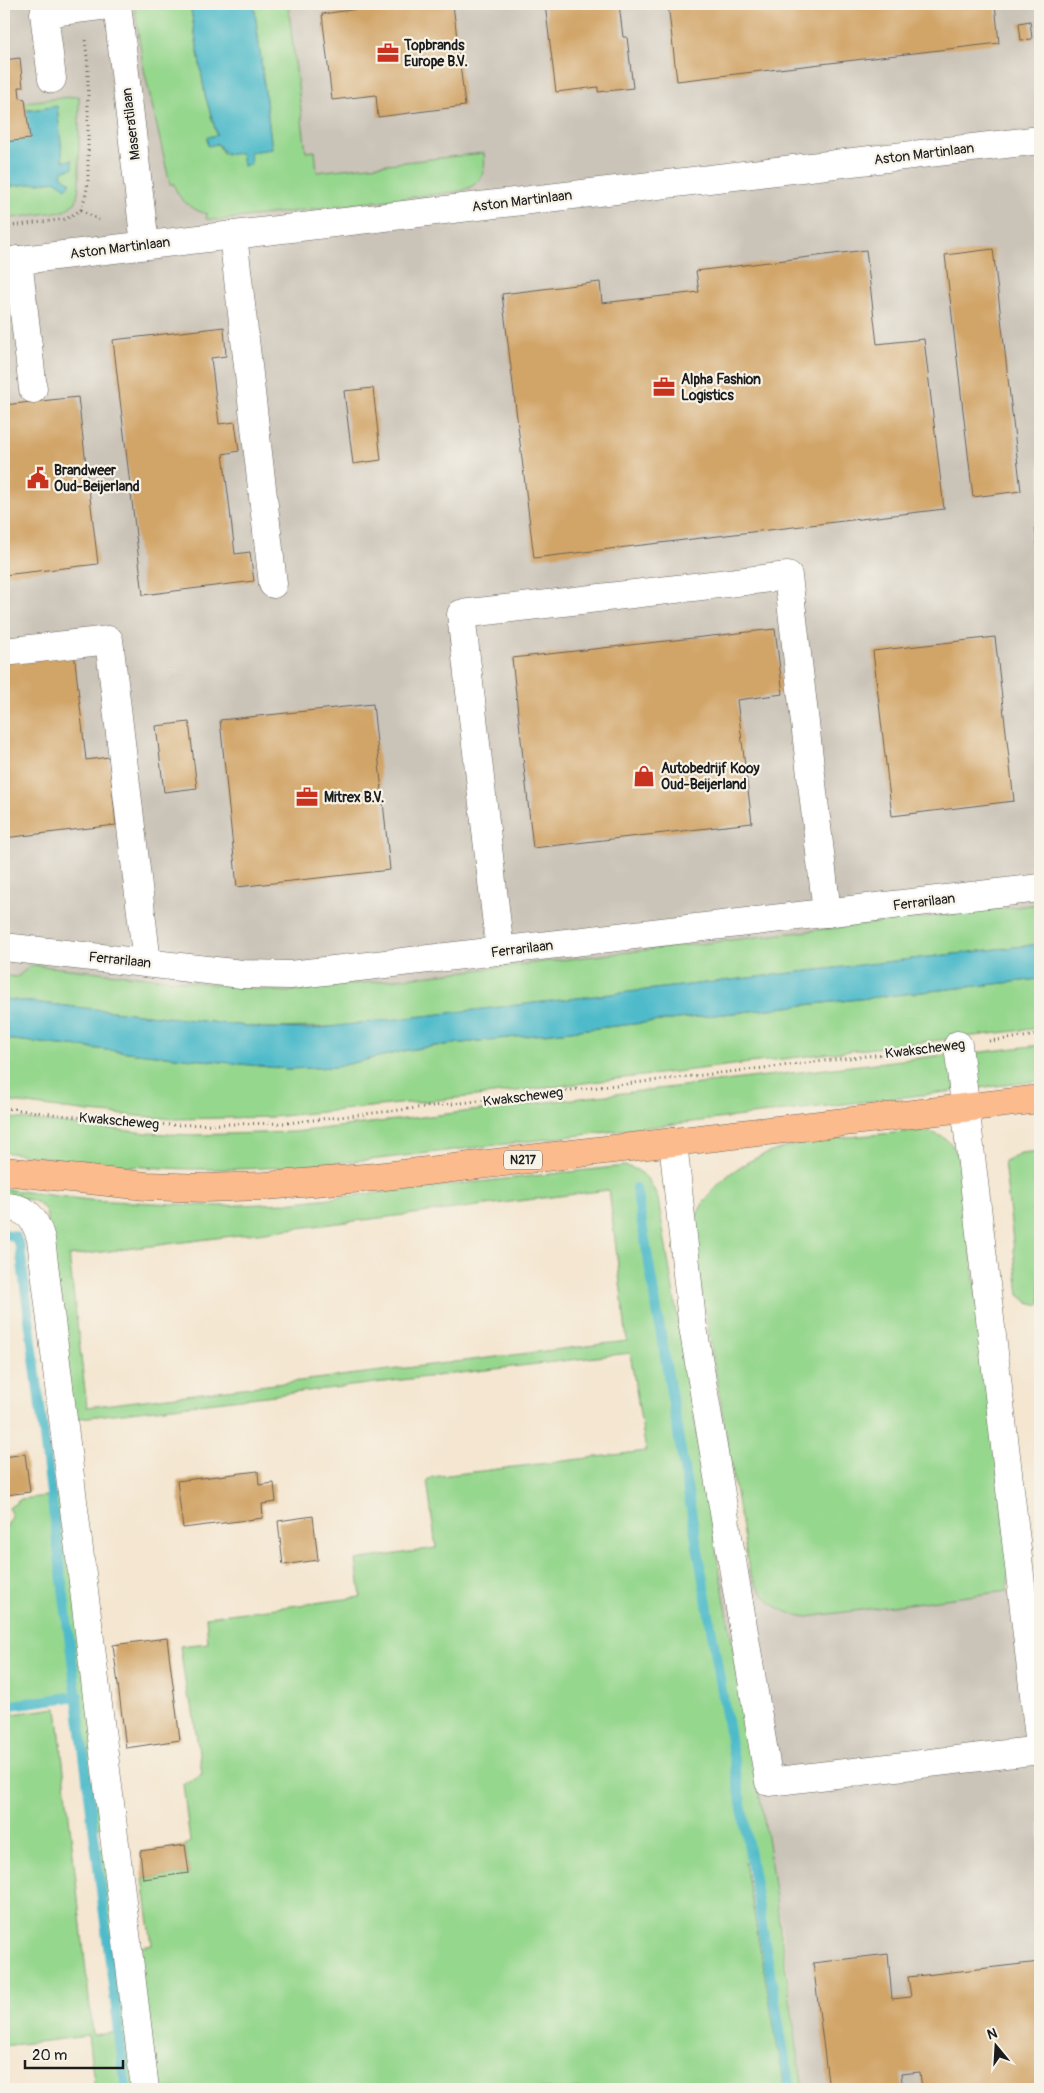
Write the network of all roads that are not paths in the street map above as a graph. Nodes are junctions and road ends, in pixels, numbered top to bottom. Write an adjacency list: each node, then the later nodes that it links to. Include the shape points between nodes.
1 (117, 4): 2 (street, via 44,13); 5 (street, Maseratilaan)
2 (52, 79)
3 (1040, 140): 4 (street, Aston Martinlaan)
4 (233, 235): 5 (street, Aston Martinlaan); 8 (street)
5 (145, 245): 6 (street, Aston Martinlaan)
6 (11, 261): 7 (street)
7 (33, 389)
8 (272, 584)
9 (4, 652): 14 (street, via 109,640)
10 (1040, 888): 11 (street, Ferrarilaan)
11 (827, 913): 13 (street, Ferrarilaan); 13 (street, via 788,576 481,611 461,614)
12 (4, 947): 14 (street, Ferrarilaan)
13 (500, 952): 14 (street, Ferrarilaan, via 290,975 242,974)
14 (147, 963)
15 (958, 1045): 17 (street)
16 (1040, 1099): 17 (main road, N217)
17 (965, 1108): 18 (main road, N217); 21 (street)
18 (673, 1142): 19 (main road, N217, via 376,1177 232,1188 146,1186); 22 (street, via 691,1314 769,1782)
19 (4, 1171)
20 (4, 1207): 23 (street, via 20,1208 34,1218 42,1248)
21 (1040, 1746)
22 (1040, 1750)
23 (145, 2089)

